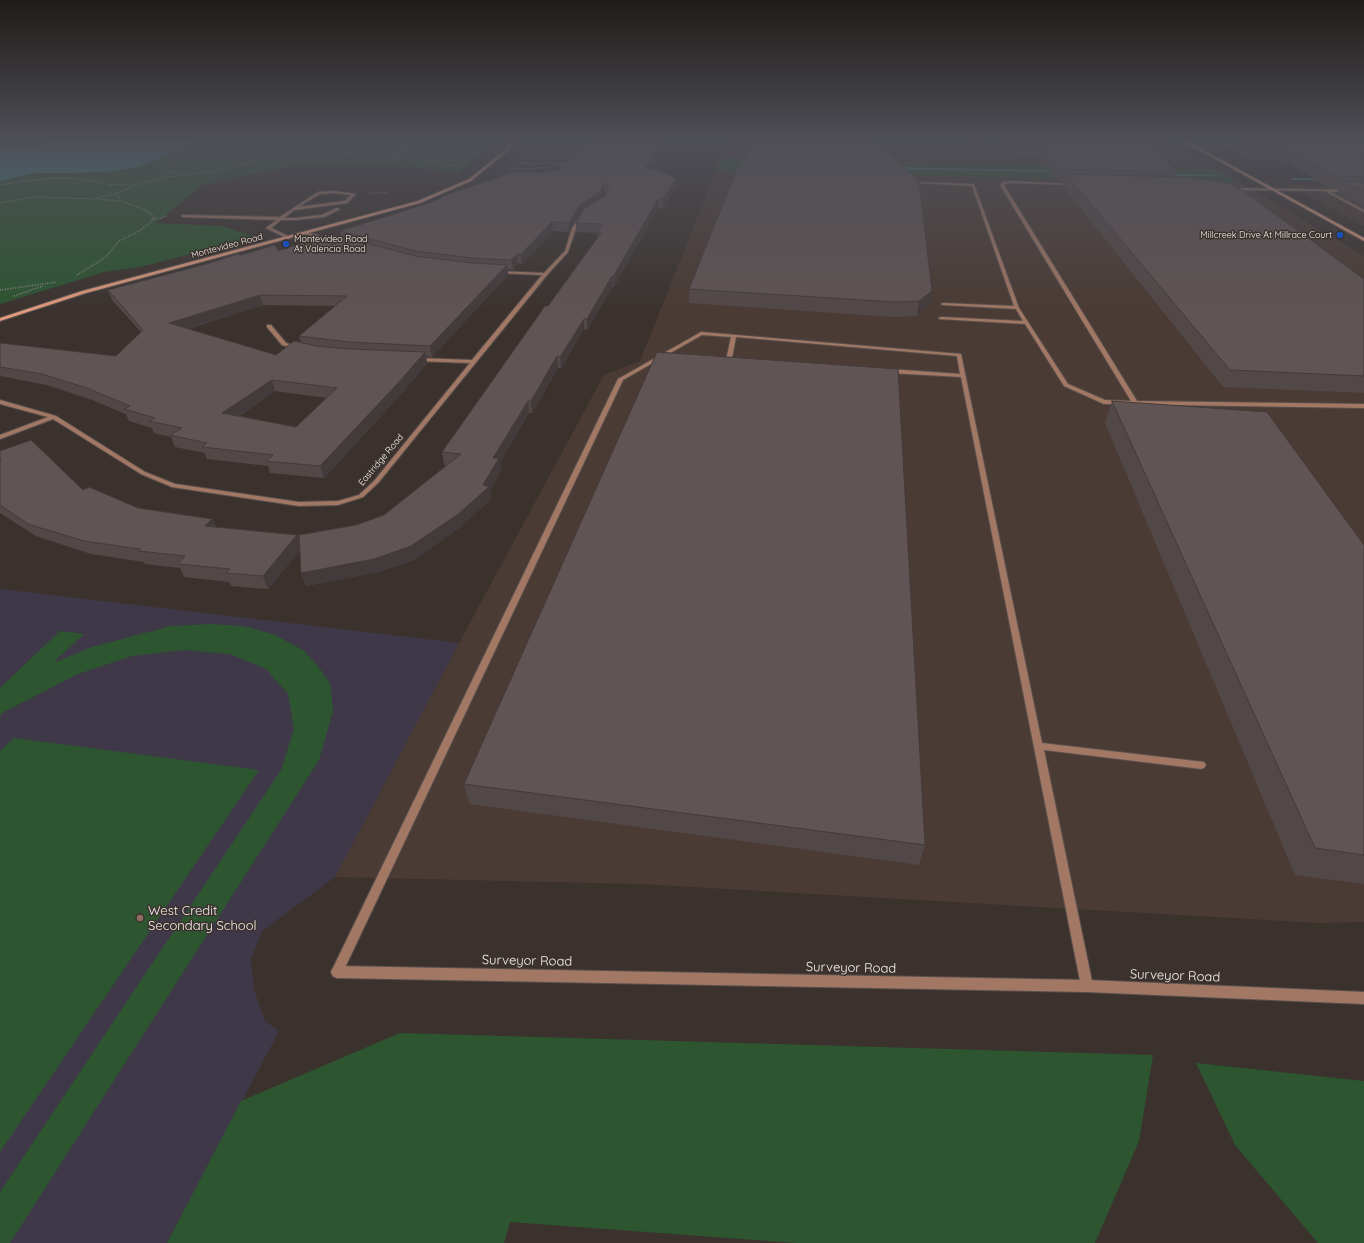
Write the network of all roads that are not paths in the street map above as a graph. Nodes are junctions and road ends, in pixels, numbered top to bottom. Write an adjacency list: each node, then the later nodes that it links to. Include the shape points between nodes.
1 (311, 198): 8 (street)
2 (350, 198): 8 (street, via 346,202)
3 (428, 198): 14 (street, Montevideo Road)
4 (979, 198): 21 (street)
5 (1010, 198): 34 (street)
6 (1287, 198): 16 (street)
7 (1339, 198): 10 (street)
8 (293, 209): 13 (street)
9 (338, 209): 13 (street, via 316,217)
10 (1364, 211)
11 (588, 213): 19 (street, Eastridge Road, via 582,216 574,228 567,251)
12 (183, 216): 13 (street)
13 (281, 219): 15 (street, via 268,228)
14 (305, 234): 15 (street, Montevideo Road); 17 (street)
15 (289, 238): 23 (street, Montevideo Road, via 84,292)
16 (1364, 240)
17 (335, 241)
18 (494, 271): 19 (street)
19 (545, 274): 30 (street, Eastridge Road)
20 (943, 304): 21 (street)
21 (1017, 308): 24 (street)
22 (941, 318): 24 (street)
23 (0, 320)
24 (1026, 323): 34 (street, via 1066,385 1104,402)
25 (269, 326): 27 (street, via 284,344)
26 (734, 336): 29 (street, via 729,360); 32 (street, via 959,355); 40 (street, Surveyor Road, via 701,333 621,379 337,972)
27 (305, 350)
28 (412, 359): 30 (street)
29 (744, 361)
30 (472, 362): 36 (street, Eastridge Road, via 376,482 362,496 338,503 299,504 174,486 143,473)
31 (885, 371): 32 (street)
32 (963, 376): 38 (street)
33 (0, 402): 36 (street, Eastridge Road)
34 (1135, 402): 35 (street)
35 (1364, 406)
36 (54, 417): 37 (street)
37 (0, 437)
38 (1038, 746): 39 (street); 40 (street)
39 (1201, 765)
40 (1087, 986): 41 (street, Surveyor Road)
41 (1364, 998)

